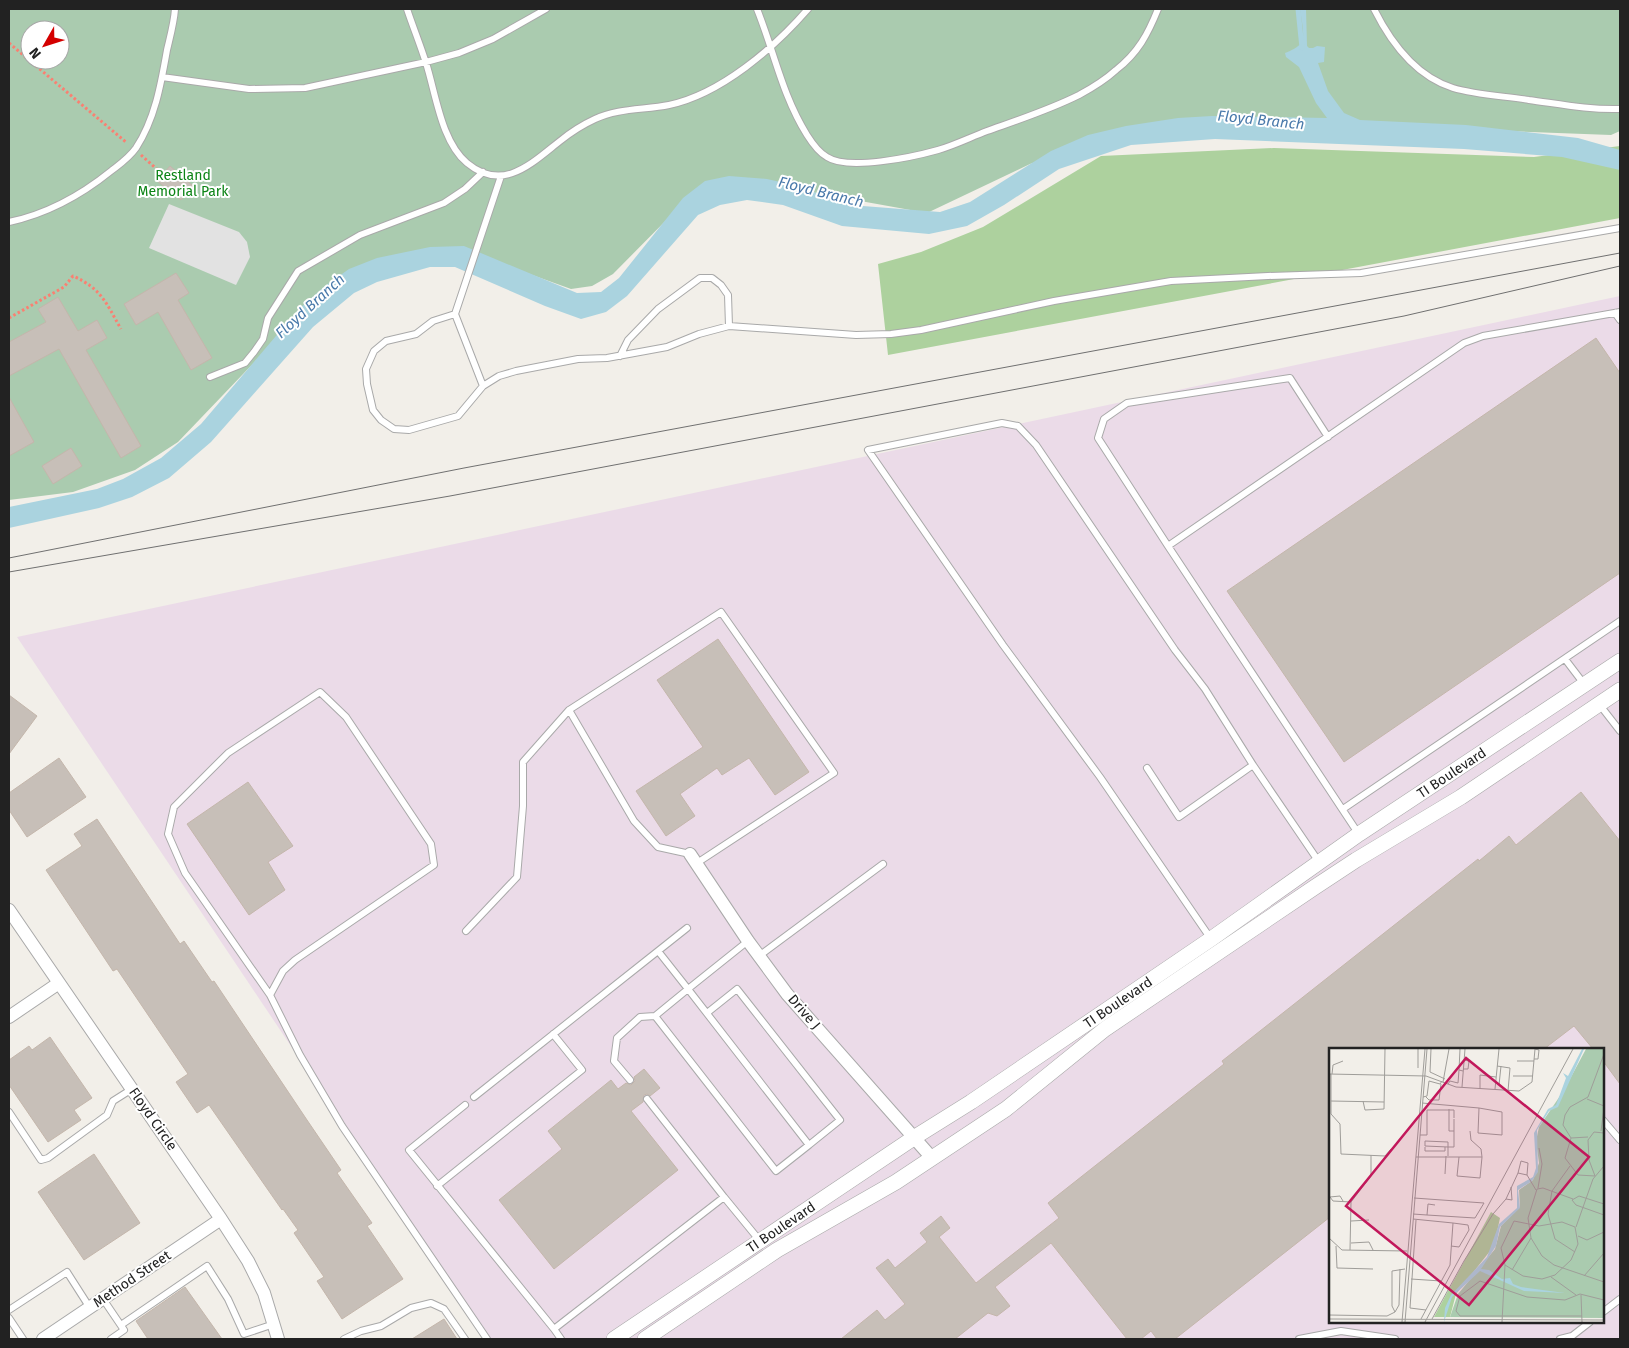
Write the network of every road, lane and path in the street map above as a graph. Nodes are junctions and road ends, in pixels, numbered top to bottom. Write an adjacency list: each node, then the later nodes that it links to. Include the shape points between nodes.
1 (175, 9): 11 (lane)
2 (407, 9): 10 (lane)
3 (546, 9): 10 (lane, via 493,39)
4 (757, 9): 9 (lane)
5 (808, 9): 9 (lane)
6 (1158, 9): 9 (lane, via 1145,39 1134,54 1105,79 1080,94 941,149 871,162 834,161 811,141 782,85)
7 (1374, 9): 12 (lane, via 1406,58 1440,83 1462,90 1548,103)
8 (9, 43): 13 (path)
9 (770, 46): 16 (lane, via 714,87 670,105 616,112 597,118 580,126 534,162)
10 (426, 62): 11 (lane, via 305,88 249,89); 15 (lane, via 450,140 468,164)
11 (162, 77): 13 (lane, via 156,106)
12 (1620, 109)
13 (135, 150): 14 (path); 17 (lane, via 93,186 74,197 50,210)
14 (160, 172)
15 (483, 172): 16 (lane); 26 (lane, via 444,203 360,235 298,271 268,318 263,339 245,363)
16 (501, 176): 20 (lane)
17 (9, 222)
18 (1620, 228): 23 (lane, via 1361,273 1171,281 892,334 856,335)
19 (1618, 312): 22 (lane); 28 (lane, via 1483,336 1464,343)
20 (455, 314): 27 (lane); 27 (lane, via 433,321 416,334 386,341 374,351 366,368 373,410 394,429 409,430 458,416)
21 (9, 318): 24 (path, via 64,287 73,276 90,283 98,291)
22 (1620, 320)
23 (729, 326): 25 (lane, via 667,347); 25 (lane, via 728,295 712,278 700,278 658,309 628,340)
24 (121, 329)
25 (620, 356): 27 (lane, via 578,359 516,371 498,376)
26 (210, 377)
27 (483, 386)
28 (1328, 437): 29 (lane); 29 (lane, via 1290,378 1127,403 1119,408 1104,419 1098,438)
29 (1168, 546): 40 (lane)
30 (1620, 621): 31 (lane)
31 (1565, 659): 33 (lane); 40 (lane)
32 (1620, 661): 33 (street, TI Boulevard)
33 (1584, 684): 35 (street); 41 (street, TI Boulevard)
34 (1620, 690): 35 (street, TI Boulevard)
35 (1599, 704): 37 (lane); 69 (street, TI Boulevard, via 1461,797 1356,860 1105,1029 1006,1108)
36 (569, 710): 42 (lane, via 634,821 658,847); 42 (lane, via 722,612 834,774); 47 (lane, via 523,762 517,877)
37 (1620, 731)
38 (1253, 765): 39 (lane, via 1179,817); 43 (lane); 48 (lane, via 1205,689 1036,445 1018,426 1002,423 868,450)
39 (1146, 768)
40 (1343, 810): 41 (lane)
41 (1359, 834): 43 (street, TI Boulevard)
42 (694, 859): 49 (street, Drive J)
43 (1320, 863): 48 (street, TI Boulevard)
44 (884, 864): 51 (lane)
45 (9, 910): 52 (street, Floyd Circle)
46 (687, 928): 50 (lane)
47 (466, 930)
48 (1211, 939): 66 (street, TI Boulevard)
49 (748, 941): 51 (street, Drive J); 53 (lane)
50 (658, 951): 53 (lane); 58 (lane)
51 (760, 956): 66 (street, Drive J, via 787,994)
52 (59, 983): 57 (street); 60 (street, Floyd Circle)
53 (688, 989): 55 (lane); 56 (lane)
54 (270, 995): 54 (lane, via 185,873 168,834 170,819 174,807 228,753 320,692 346,717 431,844 434,865 295,960 283,971); 91 (lane, via 300,1055 342,1126)
55 (707, 1013): 68 (lane); 68 (lane, via 737,989 840,1120)
56 (655, 1016): 59 (lane, via 640,1017 617,1038 614,1061); 68 (lane, via 776,1172)
57 (9, 1017)
58 (553, 1034): 61 (lane); 70 (lane, via 582,1070)
59 (630, 1080)
60 (132, 1089): 64 (lane, via 113,1101 107,1116 41,1160); 72 (street, Floyd Circle)
61 (474, 1097)
62 (647, 1099): 71 (lane)
63 (465, 1105): 70 (lane, via 409,1150)
64 (9, 1112)
65 (1604, 1121): 67 (lane)
66 (914, 1137): 69 (street, Drive J); 73 (street, TI Boulevard)
67 (1620, 1140)
68 (809, 1145)
69 (932, 1158): 94 (street, TI Boulevard, via 876,1195 777,1250)
70 (437, 1186): 83 (lane)
71 (724, 1197): 73 (lane); 83 (lane)
72 (222, 1219): 74 (street, Method Street); 81 (street, Floyd Circle, via 264,1293)
73 (760, 1242): 93 (street, TI Boulevard)
74 (102, 1299): 76 (street, Method Street); 82 (lane)
75 (1620, 1299): 78 (lane)
76 (90, 1308): 77 (lane, via 66,1272); 86 (street, Method Street)
77 (9, 1310)
78 (1604, 1311)
79 (9, 1318): 85 (lane)
80 (1589, 1323): 84 (lane)
81 (274, 1324): 82 (lane, via 244,1334 228,1299 207,1266); 88 (street, Floyd Circle)
82 (121, 1325): 87 (lane, via 124,1330)
83 (554, 1329): 92 (lane)
84 (1573, 1338): 97 (lane)
85 (23, 1339)
86 (42, 1339)
87 (111, 1339)
88 (278, 1339)
89 (344, 1339): 90 (lane, via 381,1326 411,1308 431,1303 444,1309)
90 (466, 1339)
91 (487, 1339)
92 (561, 1339)
93 (614, 1339)
94 (645, 1339)
95 (1299, 1339): 96 (lane, via 1341,1331)
96 (1395, 1339)
97 (1560, 1339)

